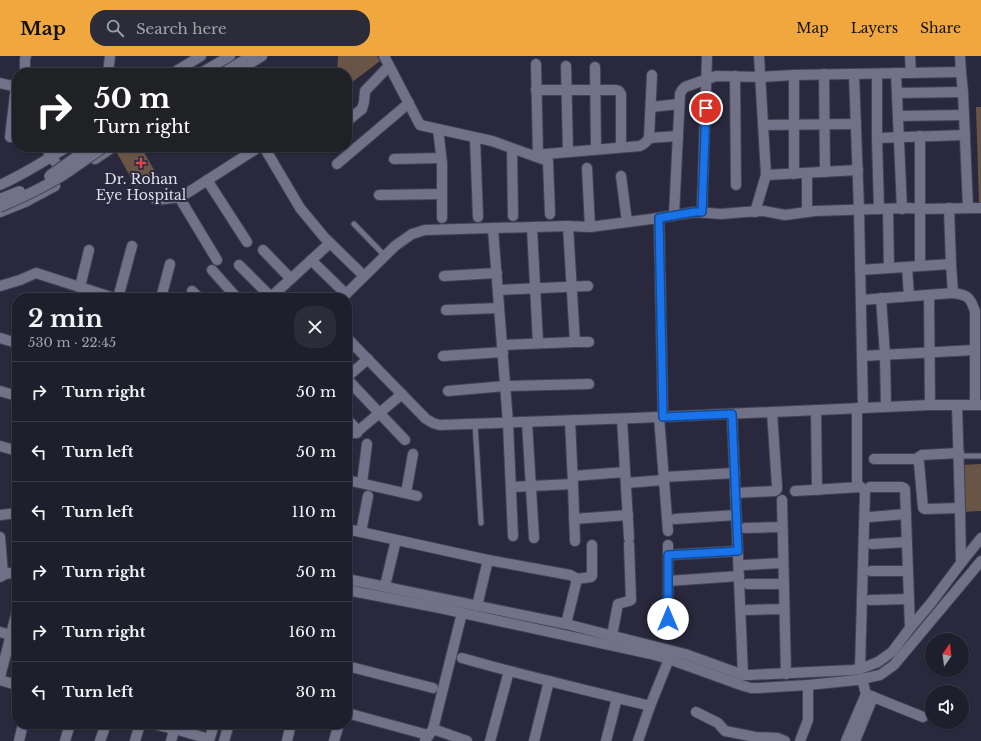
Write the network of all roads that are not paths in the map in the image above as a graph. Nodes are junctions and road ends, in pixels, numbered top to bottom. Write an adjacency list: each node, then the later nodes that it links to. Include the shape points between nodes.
1 (26, 56): 15 (street)
2 (110, 56): 16 (street)
3 (200, 56): 17 (street)
4 (251, 56): 19 (street)
5 (262, 56): 20 (street)
6 (384, 56): 13 (street)
7 (707, 56): 32 (street)
8 (759, 56): 31 (street)
9 (910, 56): 24 (street)
10 (960, 56): 22 (street)
11 (228, 57): 18 (street)
12 (536, 64): 36 (street)
13 (389, 66): 40 (street); 45 (street, via 365,91 362,108)
14 (566, 66): 35 (street)
15 (25, 68)
16 (109, 68)
17 (181, 68)
18 (209, 68)
19 (236, 68)
20 (237, 68)
21 (594, 68): 37 (street)
22 (961, 72): 24 (street); 38 (street)
23 (896, 73): 24 (street); 27 (street); 39 (street)
24 (911, 73)
25 (824, 74): 26 (street); 29 (street); 50 (street)
26 (854, 74): 27 (street); 48 (street)
27 (878, 74): 59 (street)
28 (652, 75): 42 (street)
29 (794, 75): 31 (street); 47 (street)
30 (735, 76): 31 (street); 32 (street); 88 (street)
31 (760, 77): 49 (street)
32 (706, 79): 41 (street, via 682,90); 103 (street)
33 (0, 83): 34 (street)
34 (12, 86)
35 (567, 89): 36 (street); 37 (street); 72 (street)
36 (536, 90): 73 (street)
37 (594, 90): 60 (street, via 616,90 621,94); 62 (street)
38 (963, 92): 39 (street); 43 (street)
39 (897, 93): 44 (street)
40 (409, 103): 51 (street, via 420,125); 63 (street)
41 (679, 104): 42 (street); 53 (street)
42 (651, 107): 58 (street)
43 (964, 115): 44 (street); 52 (street)
44 (898, 116): 56 (street)
45 (352, 117)
46 (12, 120): 55 (street)
47 (794, 124): 49 (street); 50 (street); 82 (street)
48 (856, 124): 50 (street); 79 (street)
49 (763, 125): 84 (street)
50 (824, 125): 80 (street)
51 (438, 129): 57 (street); 75 (street)
52 (965, 135): 54 (street); 97 (street)
53 (678, 136): 58 (street); 107 (street)
54 (920, 136): 56 (street); 100 (street)
55 (10, 137)
56 (899, 137): 59 (street); 95 (street)
57 (475, 138): 61 (street); 109 (street)
58 (649, 138): 60 (street, via 640,146)
59 (876, 138): 99 (street)
60 (621, 147): 62 (street)
61 (512, 149): 73 (street); 108 (street)
62 (596, 149): 72 (street)
63 (352, 151)
64 (48, 152): 74 (street)
65 (60, 152): 74 (street)
66 (83, 152): 92 (street, bridge, via 27,188)
67 (97, 152): 94 (street, bridge, via 42,187)
68 (105, 152): 85 (street)
69 (251, 152): 86 (street)
70 (267, 152): 119 (street, via 300,208)
71 (351, 152): 77 (street)
72 (568, 152): 73 (street)
73 (534, 155): 106 (street, via 548,161)
74 (52, 157): 85 (street); 87 (street)
75 (441, 158): 76 (street); 89 (street)
76 (394, 159)
77 (337, 164)
78 (587, 168): 115 (street)
79 (858, 170): 80 (street); 101 (street)
80 (825, 172): 81 (street)
81 (807, 173): 82 (street); 105 (street)
82 (794, 174): 84 (street)
83 (621, 176): 112 (street)
84 (766, 176): 104 (street)
85 (66, 178): 102 (street, via 25,202)
86 (207, 180): 91 (street); 118 (street)
87 (0, 185)
88 (736, 185)
89 (442, 194): 90 (street); 110 (street)
90 (379, 195)
91 (179, 197): 93 (street); 124 (street)
92 (0, 199)
93 (156, 200)
94 (0, 207)
95 (902, 208): 99 (street); 100 (street)
96 (949, 208): 97 (street); 100 (street); 127 (street)
97 (968, 208): 98 (street)
98 (981, 208)
99 (883, 209): 101 (street); 131 (street)
100 (920, 209): 129 (street)
101 (859, 210): 105 (street); 133 (street)
102 (0, 212)
103 (702, 212): 104 (street); 107 (street)
104 (755, 212): 105 (street, via 785,215)
105 (807, 212)
106 (550, 214)
107 (674, 215): 111 (street)
108 (513, 216)
109 (478, 217)
110 (442, 218)
111 (659, 218): 112 (street); 189 (street)
112 (627, 222): 115 (street)
113 (354, 224): 123 (lane)
114 (568, 226): 115 (street); 116 (street); 139 (street)
115 (590, 227)
116 (532, 228): 117 (street); 142 (street)
117 (493, 229): 123 (street, via 424,230 412,234); 134 (street)
118 (247, 242)
119 (330, 243): 125 (street); 135 (street)
120 (132, 246): 145 (street)
121 (89, 250): 141 (street)
122 (263, 250): 137 (street)
123 (385, 256): 135 (street)
124 (217, 260)
125 (311, 260): 137 (street); 150 (street)
126 (170, 264): 146 (street)
127 (951, 264): 129 (street); 152 (street)
128 (239, 265): 148 (street)
129 (920, 266): 130 (street)
130 (907, 267): 131 (street); 154 (street)
131 (889, 268): 133 (street)
132 (212, 270): 147 (street)
133 (860, 270): 156 (street)
134 (497, 274): 136 (street); 143 (street)
135 (364, 276): 151 (street)
136 (444, 276)
137 (291, 279): 149 (street)
138 (0, 286): 141 (street, via 36,274)
139 (571, 286): 140 (street); 142 (street); 161 (street)
140 (588, 286)
141 (80, 288): 144 (street)
142 (535, 289): 143 (street); 164 (street)
143 (498, 290): 157 (street)
144 (97, 293)
145 (119, 293)
146 (162, 293)
147 (233, 293)
148 (266, 293)
149 (276, 293)
150 (341, 293)
151 (347, 293)
152 (953, 293): 153 (street); 166 (street, via 964,295 971,301 975,311)
153 (929, 295): 154 (street); 167 (street)
154 (909, 296): 155 (street)
155 (881, 298): 156 (street); 168 (street)
156 (861, 300): 170 (street)
157 (499, 308): 158 (street); 165 (street)
158 (446, 310)
159 (0, 338): 160 (street)
160 (12, 342)
161 (575, 342): 162 (street); 164 (street)
162 (589, 342)
163 (352, 343): 171 (street)
164 (538, 343): 165 (street)
165 (502, 349): 169 (street); 175 (street)
166 (975, 350): 167 (street); 182 (street)
167 (930, 353): 168 (street); 180 (street)
168 (885, 355): 170 (street); 183 (street)
169 (443, 356)
170 (862, 356): 184 (street)
171 (368, 359): 172 (street); 178 (street)
172 (352, 373)
173 (352, 383): 186 (street)
174 (588, 384): 175 (street)
175 (505, 386): 177 (street); 193 (street)
176 (0, 391): 179 (street)
177 (448, 391)
178 (402, 394): 186 (street); 195 (street, via 426,420 433,423)
179 (12, 395)
180 (930, 405): 181 (street); 183 (street)
181 (957, 405): 182 (street); 203 (street)
182 (978, 405)
183 (886, 407): 184 (street)
184 (860, 408): 185 (street); 216 (street)
185 (816, 410): 187 (street); 218 (street)
186 (379, 412): 196 (street); 198 (street)
187 (772, 412): 188 (street); 220 (street, via 777,490)
188 (732, 414): 189 (street); 208 (street)
189 (661, 417): 190 (street); 209 (street)
190 (622, 419): 191 (street); 207 (street)
191 (570, 421): 192 (street); 210 (street)
192 (527, 422): 193 (street); 215 (street)
193 (508, 423): 195 (street); 214 (street)
194 (352, 424): 196 (street)
195 (475, 424): 232 (lane)
196 (358, 431): 197 (street)
197 (352, 434)
198 (405, 440)
199 (367, 444): 212 (street)
200 (0, 446): 201 (street)
201 (12, 450)
202 (413, 454): 212 (street, via 412,494)
203 (959, 455): 204 (lane); 206 (street, via 922,455); 223 (street)
204 (981, 456)
205 (874, 459): 206 (street)
206 (916, 459): 223 (street, via 919,464 923,508)
207 (625, 472): 210 (street); 213 (street)
208 (735, 473): 209 (street); 220 (street)
209 (664, 479): 213 (street); 236 (street)
210 (573, 480): 215 (street); 230 (street)
211 (352, 481): 212 (street)
212 (362, 483)
213 (626, 483): 227 (street)
214 (511, 486): 215 (street); 238 (street)
215 (530, 486): 240 (street)
216 (857, 487): 218 (street); 284 (street, via 865,492)
217 (870, 487): 225 (street, via 904,488)
218 (817, 490): 219 (street)
219 (795, 491)
220 (735, 493): 228 (street)
221 (368, 496): 237 (street)
222 (782, 500): 233 (street)
223 (960, 508): 251 (street)
224 (12, 514): 226 (street)
225 (906, 514): 229 (street); 243 (street)
226 (0, 515)
227 (628, 515): 230 (street); 277 (street, via 631,600 618,604)
228 (736, 515): 231 (street); 247 (street)
229 (870, 517)
230 (574, 519): 242 (street)
231 (675, 519)
232 (481, 523)
233 (782, 527): 234 (street); 250 (street)
234 (744, 528)
235 (352, 530): 237 (street)
236 (668, 531)
237 (361, 532): 241 (street)
238 (513, 536)
239 (0, 538): 256 (street)
240 (534, 538)
241 (396, 540): 248 (street); 263 (street)
242 (575, 541)
243 (907, 542): 245 (street); 254 (street)
244 (980, 543): 251 (street)
245 (872, 544)
246 (592, 545): 258 (street, via 592,576)
247 (738, 551): 257 (street); 260 (street, via 668,550)
248 (488, 560): 258 (street, via 570,575); 267 (street)
249 (981, 561): 284 (street, via 894,665 880,675)
250 (783, 563): 252 (street); 262 (street)
251 (961, 563): 273 (street)
252 (745, 565)
253 (871, 571): 254 (street)
254 (908, 571): 265 (street)
255 (12, 573): 256 (street)
256 (2, 576)
257 (739, 576): 260 (street); 285 (street)
258 (576, 579): 272 (street)
259 (352, 580): 263 (street)
260 (668, 580): 271 (street)
261 (747, 584): 262 (street)
262 (784, 584): 268 (street)
263 (385, 586): 267 (street)
264 (352, 591): 270 (street)
265 (909, 599): 266 (street); 273 (street)
266 (870, 600)
267 (477, 606): 272 (street)
268 (784, 609): 269 (street); 283 (street)
269 (747, 610)
270 (462, 613): 279 (street); 307 (street)
271 (668, 619)
272 (566, 624): 277 (street)
273 (910, 628): 284 (street, via 892,652)
274 (12, 631): 276 (street)
275 (0, 632): 276 (street)
276 (11, 635): 286 (street)
277 (612, 635): 280 (street)
278 (462, 658): 282 (street)
279 (669, 659): 280 (street); 293 (street)
280 (693, 662): 285 (street); 289 (street, via 751,688)
281 (352, 667): 290 (street)
282 (509, 672): 287 (street); 319 (street)
283 (786, 674): 284 (street); 285 (street)
284 (861, 674): 289 (street); 291 (street)
285 (743, 675)
286 (0, 679): 288 (street)
287 (549, 681): 292 (street); 320 (street)
288 (12, 683)
289 (808, 685): 324 (street, via 808,720)
290 (433, 688)
291 (869, 696): 296 (street); 325 (street); 326 (street)
292 (617, 698): 293 (street); 321 (street)
293 (650, 706): 322 (street)
294 (696, 712): 308 (street, via 718,723 725,731)
295 (352, 714): 307 (street)
296 (924, 717)
297 (22, 729): 310 (street)
298 (69, 729): 311 (street)
299 (104, 729): 312 (street)
300 (139, 729): 313 (street)
301 (175, 729): 314 (street)
302 (181, 729): 309 (street)
303 (212, 729): 309 (street)
304 (228, 729): 315 (street)
305 (290, 729): 316 (street)
306 (338, 729): 317 (street)
307 (429, 735): 318 (street)
308 (754, 739): 323 (street, via 778,738)
309 (209, 740)
310 (19, 741)
311 (65, 741)
312 (100, 741)
313 (135, 741)
314 (171, 741)
315 (224, 741)
316 (287, 741)
317 (334, 741)
318 (467, 741)
319 (490, 741)
320 (534, 741)
321 (606, 741)
322 (638, 741)
323 (785, 741)
324 (800, 741)
325 (846, 741)
326 (855, 741)

